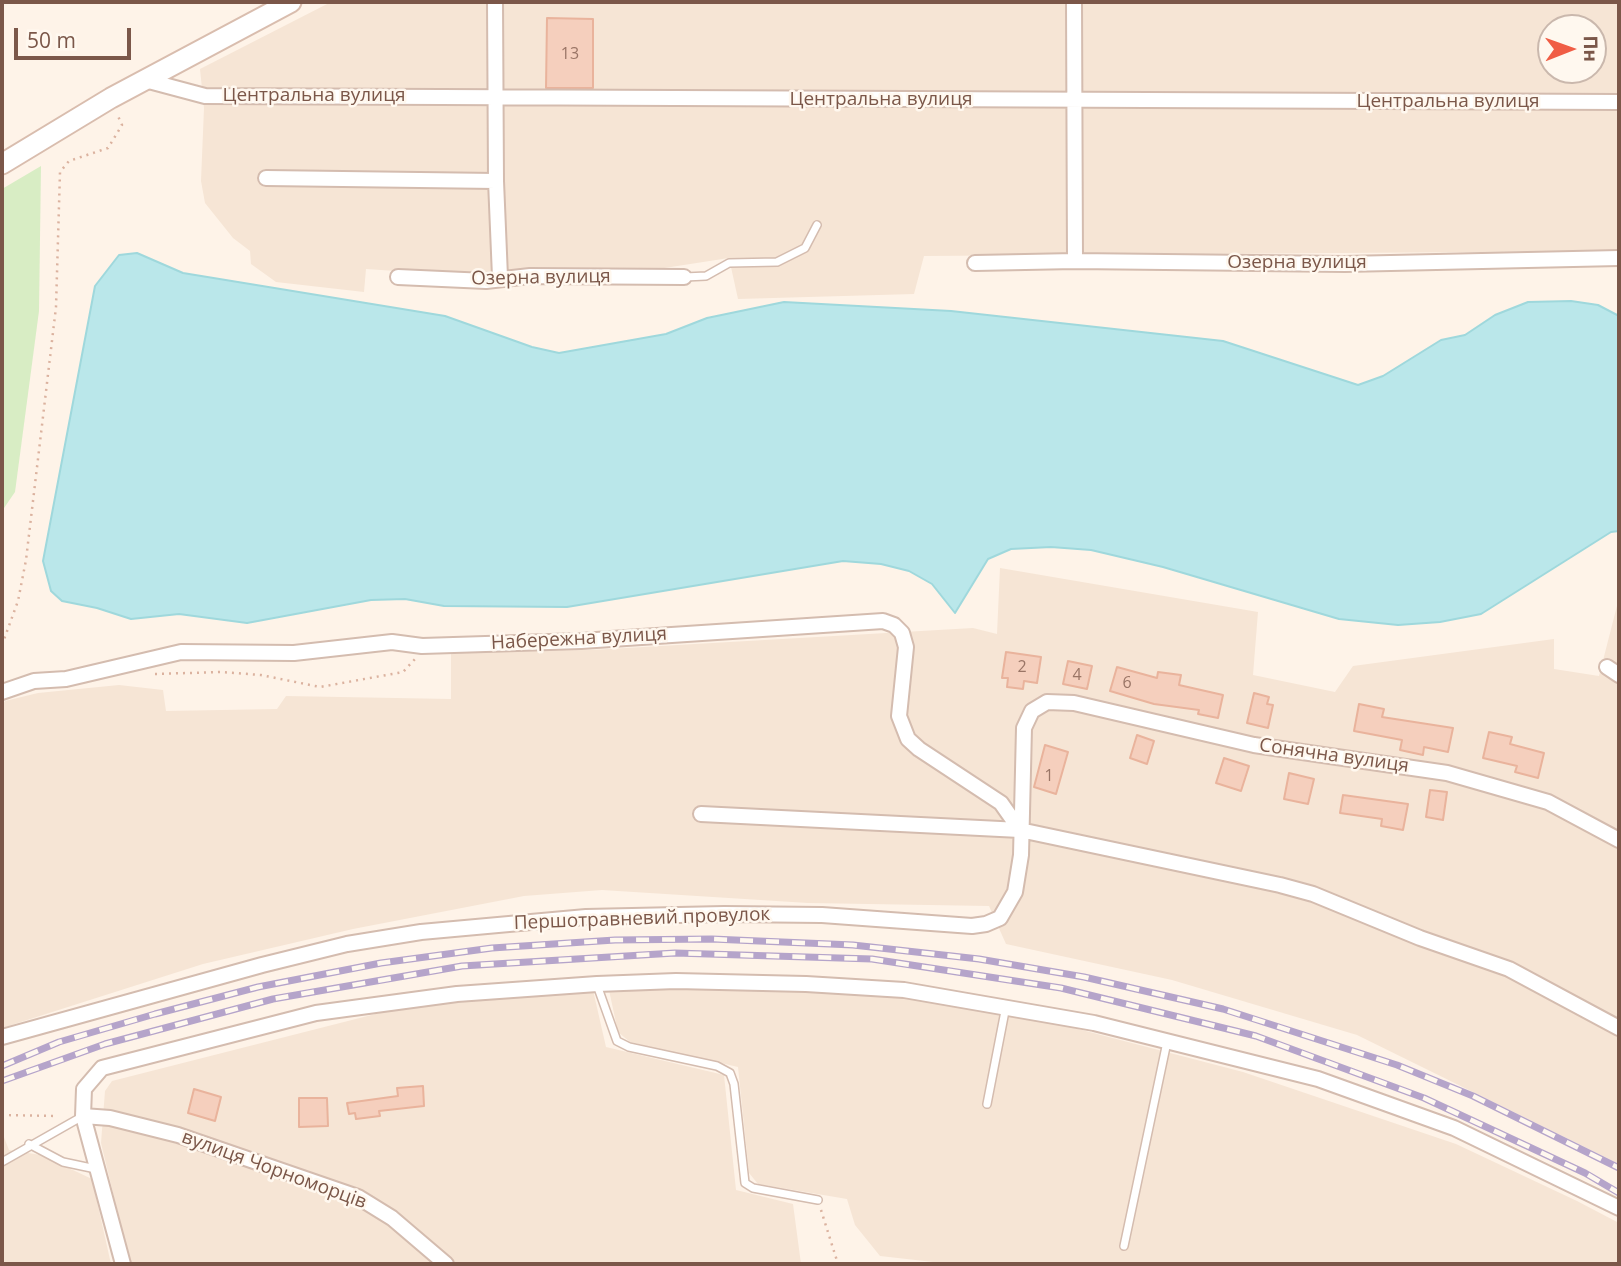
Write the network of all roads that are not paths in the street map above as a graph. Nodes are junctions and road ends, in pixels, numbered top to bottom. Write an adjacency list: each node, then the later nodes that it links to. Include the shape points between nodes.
1 (291, 2): 4 (main road)
2 (495, 2): 5 (street)
3 (1074, 2): 6 (street)
4 (145, 80): 5 (street, Центральна вулиця, via 205,96); 8 (main road)
5 (495, 97): 6 (street, Центральна вулиця); 10 (street)
6 (1075, 101): 7 (street, Центральна вулиця); 13 (street)
7 (1619, 102)
8 (2, 164)
9 (267, 178): 10 (street)
10 (496, 181): 17 (street)
11 (817, 225): 15 (lane, via 805,248 777,262 729,263 706,276)
12 (1619, 258): 13 (street, Озерна вулиця, via 1345,264)
13 (1075, 261): 14 (street, Озерна вулиця)
14 (975, 263)
15 (684, 276): 17 (street, Озерна вулиця)
16 (398, 277): 17 (street, Озерна вулиця, via 486,281)
17 (500, 277)
18 (2, 692): 20 (street, Набережна вулиця, via 34,681 66,679 181,652 294,653 391,642 422,646 581,641 883,621 894,625 906,647 899,709 902,730 908,739 1002,803)
19 (701, 814): 20 (street)
20 (1020, 830): 21 (street, Сонячна вулиця, via 1027,719 1039,705 1074,703 1254,745 1447,773 1548,802); 24 (street, via 1313,894 1509,969); 25 (street, Першотравневий провулок, via 1015,892 1000,918 972,926 822,915 628,916 421,932 262,965)
21 (1619, 840)
22 (597, 984): 23 (street, via 806,984 904,990); 28 (street, via 386,1001 221,1035 102,1068 84,1089); 32 (lane, via 617,1041 730,1073 745,1183)
23 (1007, 1006): 26 (street); 27 (lane)
24 (1619, 1028)
25 (2, 1037)
26 (1167, 1042): 33 (street, via 1318,1079 1454,1128); 34 (lane)
27 (987, 1104)
28 (83, 1116): 29 (lane); 31 (street); 36 (street, вулиця Чорноморців, via 178,1135 358,1197 392,1217)
29 (29, 1144): 30 (lane); 31 (lane, via 63,1162)
30 (2, 1162)
31 (96, 1169): 35 (street)
32 (818, 1200)
33 (1619, 1208)
34 (1124, 1246)
35 (123, 1264)
36 (446, 1264)

